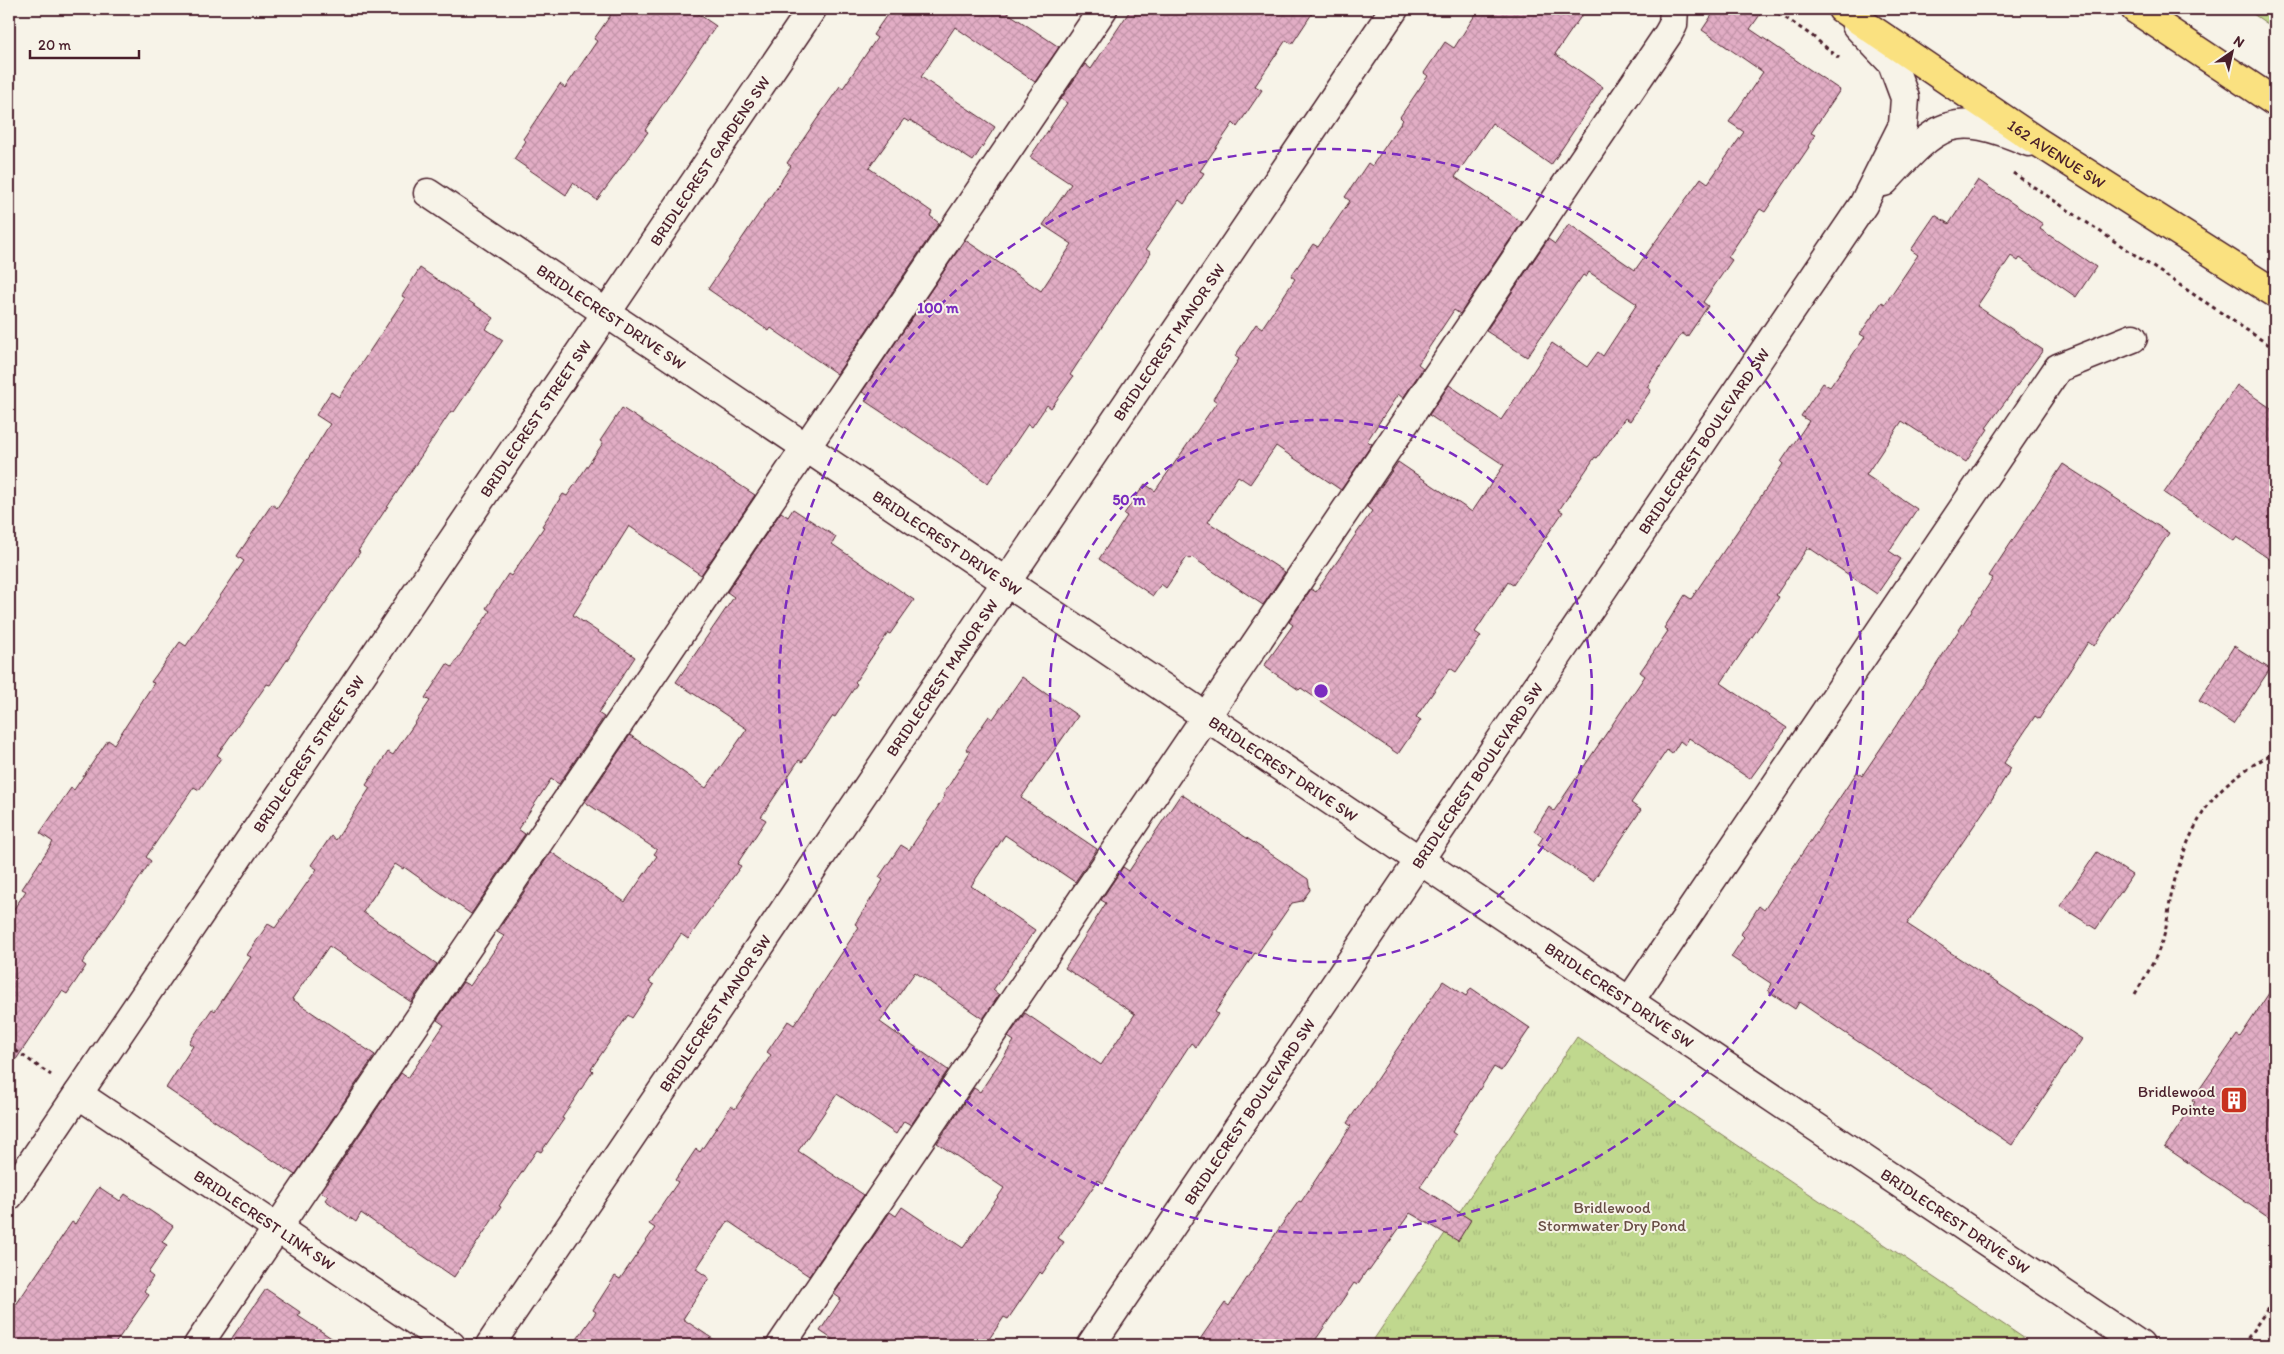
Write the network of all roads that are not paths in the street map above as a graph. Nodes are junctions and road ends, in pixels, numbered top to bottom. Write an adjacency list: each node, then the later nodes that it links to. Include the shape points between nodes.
1 (812, 9): 12 (street, BRIDLECREST GARDENS SW)
2 (1103, 9): 14 (street)
3 (1394, 9): 15 (street, BRIDLECREST MANOR SW)
4 (1674, 9): 16 (street, via 1673,25 1668,34)
5 (1842, 9): 8 (main road, 162 AVENUE SW); 10 (street, via 1892,63 1905,92 1903,125)
6 (2135, 9): 7 (main road)
7 (2275, 102)
8 (2054, 152): 10 (street, via 2005,132 1978,126 1949,125 1922,141); 11 (main road, 162 AVENUE SW)
9 (428, 192): 12 (street, BRIDLECREST DRIVE SW)
10 (1863, 205): 17 (street, BRIDLECREST BOULEVARD SW)
11 (2275, 293)
12 (606, 312): 14 (street, BRIDLECREST DRIVE SW); 19 (street, BRIDLECREST STREET SW)
13 (2133, 338): 18 (street, via 2058,368)
14 (806, 447): 15 (street, BRIDLECREST DRIVE SW); 21 (street)
15 (1006, 582): 16 (street, BRIDLECREST DRIVE SW); 24 (street, BRIDLECREST MANOR SW)
16 (1206, 716): 17 (street, BRIDLECREST DRIVE SW); 25 (street)
17 (1419, 861): 18 (street, BRIDLECREST DRIVE SW); 26 (street, BRIDLECREST BOULEVARD SW)
18 (1629, 1002): 27 (street, BRIDLECREST DRIVE SW)
19 (78, 1094): 20 (street, BRIDLECREST STREET SW); 21 (street, BRIDLECREST LINK SW)
20 (9, 1196)
21 (278, 1228): 22 (street); 23 (street, BRIDLECREST LINK SW)
22 (198, 1345)
23 (451, 1345)
24 (490, 1345)
25 (781, 1345)
26 (1091, 1345)
27 (2140, 1345)

